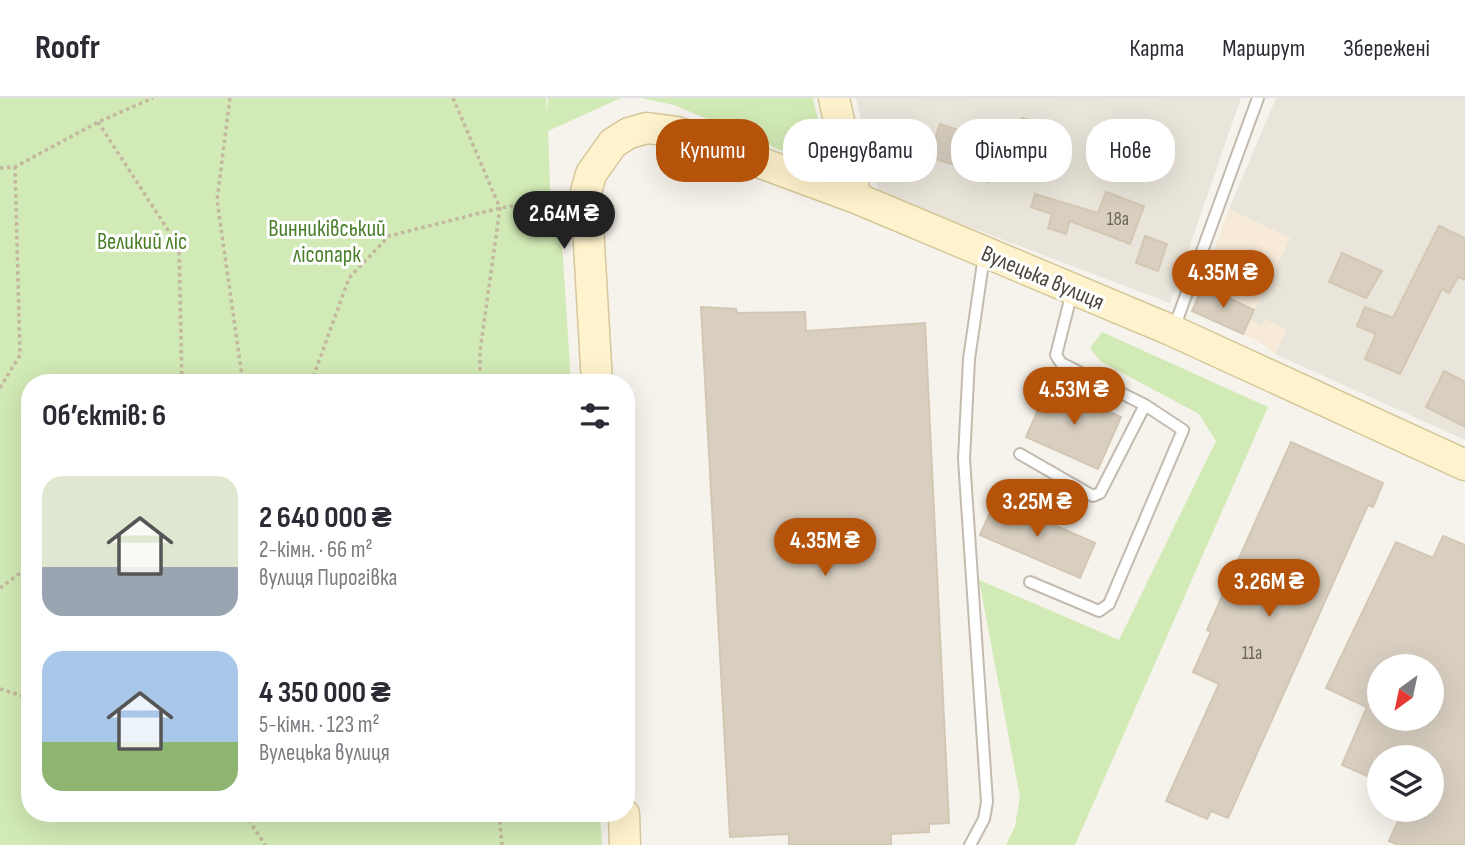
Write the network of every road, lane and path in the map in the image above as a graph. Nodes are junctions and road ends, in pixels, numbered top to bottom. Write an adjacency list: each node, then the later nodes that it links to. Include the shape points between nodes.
1 (153, 98): 6 (path)
2 (230, 98): 16 (path, via 217,200)
3 (453, 98): 11 (path)
4 (834, 98): 10 (street)
5 (1258, 98): 14 (lane)
6 (99, 122): 7 (path); 15 (path, via 179,247)
7 (15, 167): 8 (path); 20 (path, via 20,355)
8 (0, 168)
9 (586, 192): 10 (street, Вулецька вулиця, via 599,158 612,143 647,128 677,132); 11 (path); 19 (street)
10 (856, 198): 12 (street, Вулецька вулиця)
11 (500, 208): 17 (path, via 389,236 349,278); 18 (path)
12 (985, 253): 13 (street, Вулецька вулиця); 35 (lane, via 969,359 964,459 987,802)
13 (1072, 289): 14 (street, Вулецька вулиця); 21 (lane, via 1056,355 1061,363)
14 (1173, 331): 23 (street, Вулецька вулиця)
15 (182, 374)
16 (242, 374)
17 (314, 374)
18 (480, 374)
19 (596, 374)
20 (0, 388)
21 (1145, 405): 22 (lane, via 1100,493 1093,496); 25 (lane, via 1183,430 1109,604 1099,611)
22 (1020, 454)
23 (1465, 465)
24 (21, 573): 26 (path)
25 (1030, 582)
26 (0, 588)
27 (0, 690): 28 (path)
28 (21, 696)
29 (250, 822): 32 (path)
30 (500, 822): 33 (path)
31 (624, 822): 34 (street)
32 (265, 845)
33 (502, 845)
34 (625, 845)
35 (970, 845)

